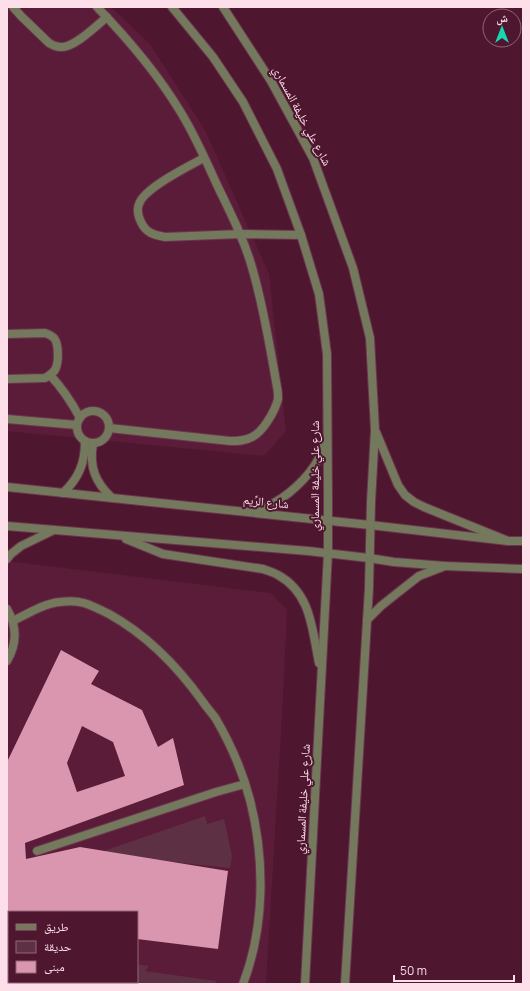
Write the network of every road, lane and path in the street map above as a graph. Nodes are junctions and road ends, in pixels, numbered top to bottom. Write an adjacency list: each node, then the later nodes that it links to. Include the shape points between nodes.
1 (12, 7): 5 (street, via 49,43 61,48 75,42)
2 (97, 7): 5 (street)
3 (172, 7): 8 (street, شارع علي خليفة المسماري, via 213,57 243,102 277,169)
4 (223, 7): 15 (street, شارع علي خليفة المسماري, via 271,81 313,158 353,268 370,338)
5 (107, 17): 6 (street, via 151,68 180,111)
6 (204, 158): 7 (street); 7 (street, via 144,195 139,204 138,216 143,227 153,235 165,237)
7 (241, 234): 8 (street); 14 (street, via 259,292 277,387 276,407 270,418 253,437 241,441)
8 (301, 235): 16 (street, شارع علي خليفة المسماري, via 319,294 327,354)
9 (7, 334): 10 (street, via 45,333 54,338 57,360)
10 (50, 375): 11 (street, via 39,379); 13 (street, via 72,402)
11 (7, 379)
12 (7, 419): 13 (street)
13 (78, 422): 14 (street, via 84,414 95,412 105,417); 17 (street, via 77,432)
14 (109, 428): 17 (street, via 104,439)
15 (375, 430): 23 (street, شارع علي خليفة المسماري); 27 (street, via 398,485 405,495 424,507)
16 (327, 437): 21 (street, via 319,458 300,484 289,494 269,505); 22 (street, شارع علي خليفة المسماري)
17 (89, 442): 19 (street, via 81,468 71,486); 20 (street, via 97,480)
18 (7, 487): 19 (street, شارع الرِّيم)
19 (63, 493): 20 (street, شارع الرِّيم)
20 (112, 498): 21 (street, شارع الرِّيم)
21 (246, 512): 22 (street, شارع الرِّيم)
22 (328, 520): 23 (street, شارع الرِّيم); 29 (street, شارع علي خليفة المسماري)
23 (370, 525): 27 (street, شارع الرِّيم); 30 (street, شارع علي خليفة المسماري)
24 (7, 526): 25 (street)
25 (54, 530): 26 (street); 31 (street, via 21,546)
26 (118, 535): 29 (street); 38 (street, via 163,554 263,569 289,582 300,595 308,611)
27 (508, 541): 28 (street, شارع الرِّيم)
28 (523, 541)
29 (328, 553): 30 (street); 38 (street, شارع علي خليفة المسماري)
30 (369, 558): 32 (street); 35 (street, شارع علي خليفة المسماري)
31 (7, 559)
32 (445, 566): 33 (street); 35 (street, via 419,576)
33 (523, 569)
34 (7, 609): 36 (street)
35 (367, 620): 43 (street, شارع علي خليفة المسماري)
36 (13, 621): 37 (street, via 14,643); 39 (street, via 47,605 66,602 84,603 126,624 160,651 190,683 215,719 236,758)
37 (7, 660)
38 (321, 675): 42 (street, شارع علي خليفة المسماري)
39 (245, 784): 40 (street); 41 (street, via 258,842 261,886 257,930)
40 (37, 851)
41 (243, 984)
42 (305, 984)
43 (345, 984)

